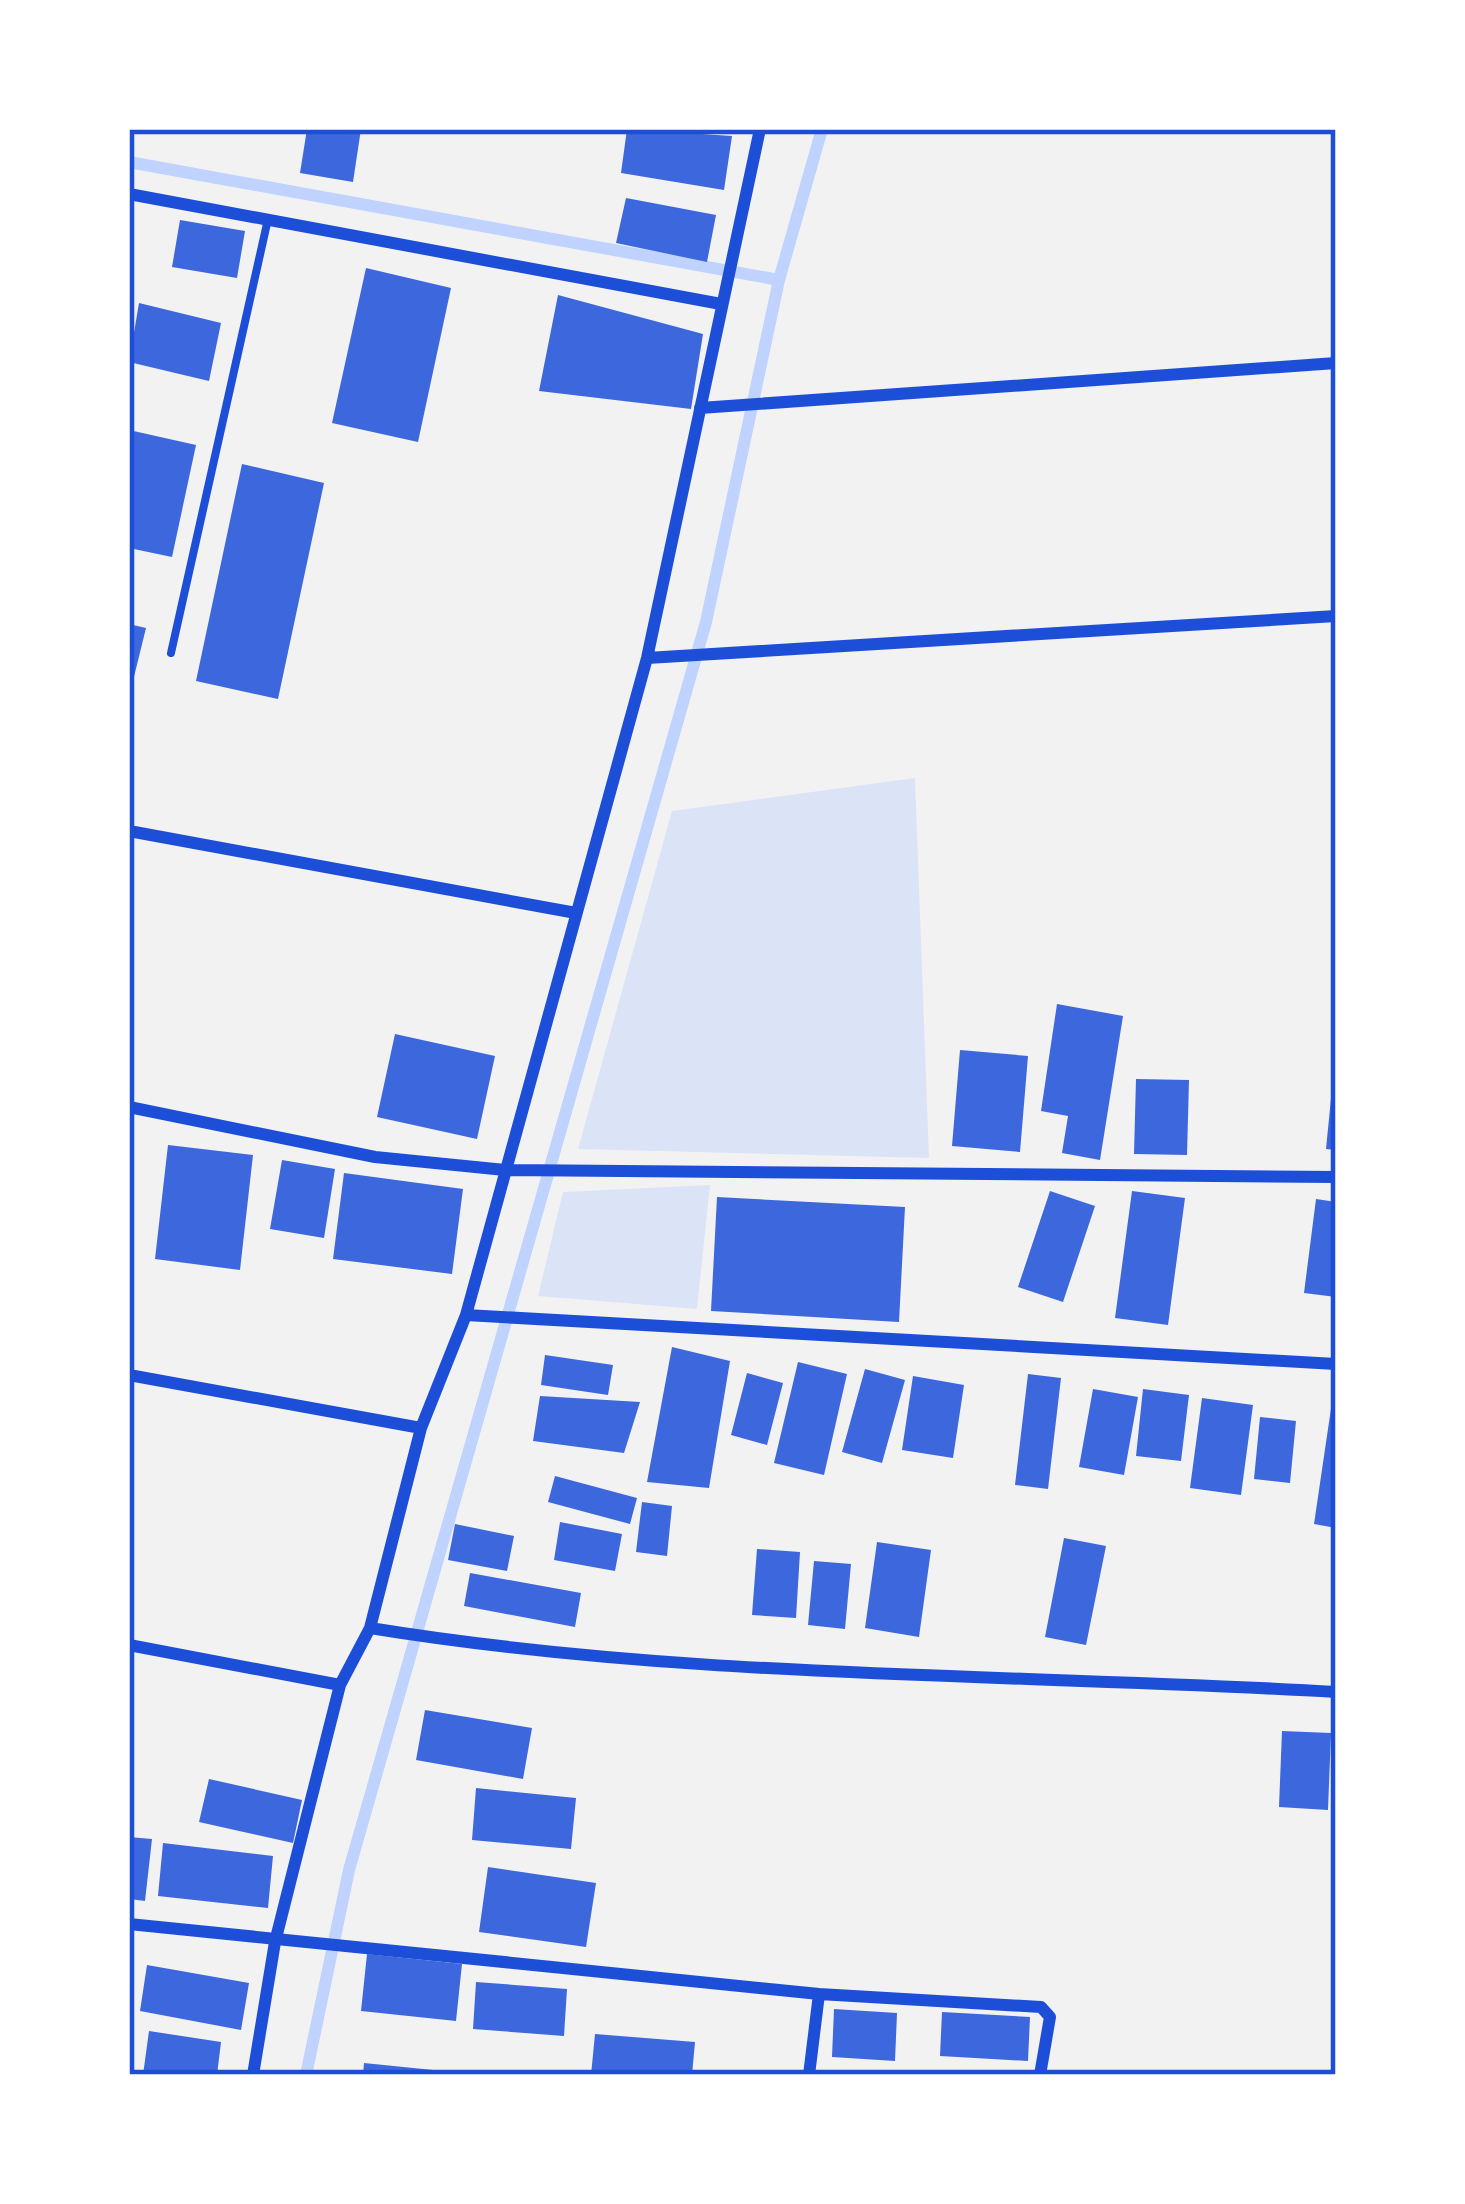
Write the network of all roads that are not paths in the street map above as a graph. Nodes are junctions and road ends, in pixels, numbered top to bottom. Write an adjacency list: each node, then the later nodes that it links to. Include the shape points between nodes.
1 (760, 129): 4 (street)
2 (129, 194): 3 (street)
3 (269, 217): 4 (street); 8 (lane)
4 (721, 304): 6 (street)
5 (1336, 363): 6 (street)
6 (700, 408): 9 (street)
7 (1336, 616): 9 (street)
8 (171, 653)
9 (647, 658): 11 (street)
10 (129, 831): 11 (street)
11 (576, 913): 13 (street)
12 (129, 1107): 13 (street, via 375,1157)
13 (505, 1169): 14 (street); 15 (street)
14 (1336, 1177)
15 (466, 1315): 16 (street); 18 (street)
16 (1336, 1364)
17 (129, 1375): 18 (street)
18 (422, 1428): 19 (street)
19 (370, 1628): 21 (street); 22 (street, via 670,1664)
20 (129, 1645): 21 (street)
21 (340, 1685): 24 (street)
22 (1336, 1692)
23 (129, 1924): 24 (street)
24 (276, 1942): 25 (street); 26 (street)
25 (819, 1994): 27 (street); 28 (street, via 1041,2007 1050,2017)
26 (253, 2075)
27 (809, 2075)
28 (1040, 2075)

